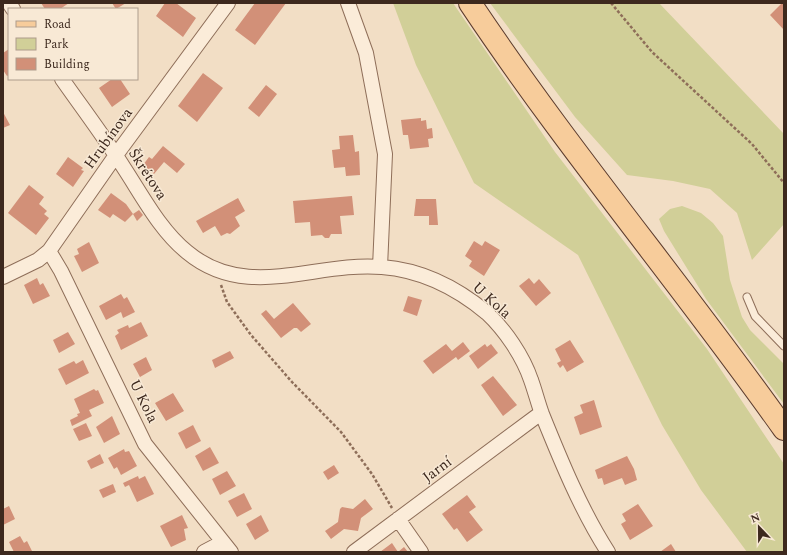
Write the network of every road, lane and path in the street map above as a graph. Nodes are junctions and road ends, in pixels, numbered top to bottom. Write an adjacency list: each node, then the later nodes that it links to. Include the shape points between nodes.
1 (228, 3): 6 (street, Hrubínova)
2 (348, 3): 9 (street, via 366,53 385,154)
3 (470, 3): 15 (main road, via 560,129 738,364)
4 (611, 3): 7 (path, via 652,52 752,144)
5 (63, 80): 6 (street, Škrétova)
6 (116, 155): 8 (street, Hrubínova); 10 (street, Škrétova, via 167,234 187,253)
7 (784, 182)
8 (49, 251): 11 (street, Hrubínova, via 38,260); 17 (street, U Kola, via 145,444)
9 (380, 267): 10 (street, U Kola, via 345,268 263,278); 14 (street, U Kola, via 407,271 438,281 464,296 488,315 514,347 530,377)
10 (220, 271): 16 (path, via 222,291 227,302 251,335 292,382 341,432 372,474)
11 (3, 277)
12 (747, 297): 13 (lane, via 755,316)
13 (784, 346)
14 (542, 413): 16 (street, Jarní); 21 (street, U Kola, via 595,532)
15 (784, 429)
16 (398, 519): 19 (street, Jarní); 20 (street)
17 (227, 547): 18 (street)
18 (204, 552)
19 (354, 552)
20 (421, 552)
21 (608, 552)

